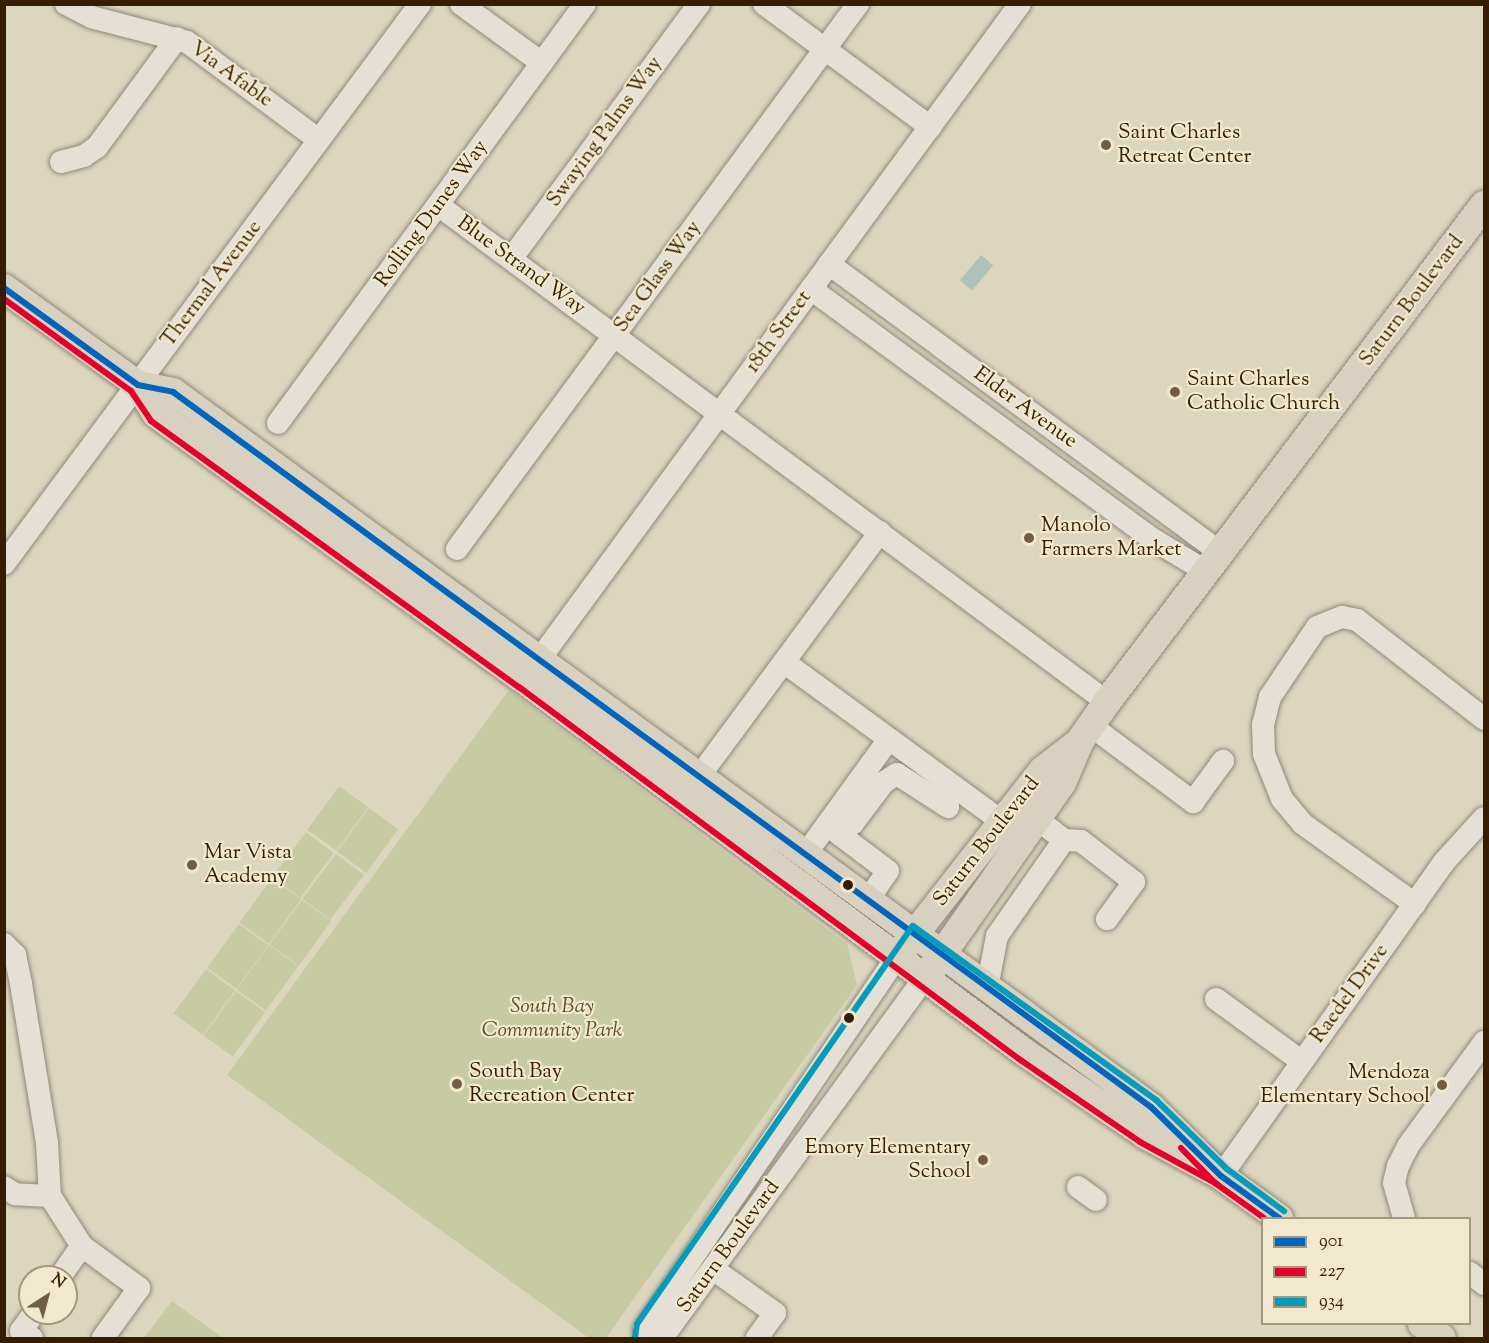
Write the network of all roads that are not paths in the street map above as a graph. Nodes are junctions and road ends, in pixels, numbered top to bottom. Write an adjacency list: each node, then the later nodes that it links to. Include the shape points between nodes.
1 (66, 4): 9 (street, Via Afable, via 91,17)
2 (420, 4): 13 (street, Thermal Avenue)
3 (461, 4): 11 (street)
4 (585, 4): 11 (street, Rolling Dunes Way)
5 (699, 4): 17 (street, Swaying Palms Way)
6 (764, 4): 10 (street)
7 (858, 4): 10 (street, Sea Glass Way)
8 (1020, 4): 12 (street, 18th Street)
9 (177, 38): 13 (street, Via Afable); 14 (street, via 97,147 84,156)
10 (825, 50): 12 (street); 21 (street, Sea Glass Way)
11 (542, 63): 16 (street, Rolling Dunes Way)
12 (930, 127): 18 (street, 18th Street)
13 (319, 140): 22 (street, Thermal Avenue)
14 (61, 162)
15 (1485, 205): 27 (main road, Saturn Boulevard)
16 (438, 206): 17 (street, Blue Strand Way); 24 (street, Rolling Dunes Way)
17 (511, 259): 21 (street, Blue Strand Way)
18 (829, 264): 20 (street, 18th Street); 27 (street, Elder Avenue)
19 (4, 288): 22 (main road)
20 (811, 289): 23 (street, 18th Street); 27 (street, via 1154,540)
21 (615, 335): 23 (street, Blue Strand Way); 26 (street, Sea Glass Way)
22 (138, 385): 28 (street, Thermal Avenue); 30 (main road, via 156,414)
23 (720, 412): 25 (street, Blue Strand Way); 30 (street, 18th Street)
24 (278, 423)
25 (880, 532): 29 (street); 31 (street, Blue Strand Way)
26 (457, 549)
27 (1214, 562): 31 (main road, Saturn Boulevard)
28 (4, 564)
29 (784, 662): 34 (street); 36 (street)
30 (531, 670): 36 (main road); 50 (main road)
31 (1107, 702): 33 (main road, Saturn Boulevard)
32 (1485, 719): 45 (street, via 1357,620 1342,617 1317,627 1270,697 1263,725 1264,754 1282,799 1303,824)
33 (1085, 733): 35 (street, via 1193,802); 39 (main road, Saturn Boulevard, via 1062,783); 40 (main road, Saturn Boulevard, via 1044,770)
34 (889, 739): 40 (street); 41 (street)
35 (1223, 761)
36 (698, 778): 43 (main road)
37 (948, 807): 41 (street, via 897,774 884,782 853,823)
38 (1485, 818): 45 (street, Raedel Drive, via 1444,862)
39 (1037, 819): 42 (street); 49 (main road, Saturn Boulevard)
40 (1001, 821): 47 (main road, Saturn Boulevard)
41 (827, 825): 43 (street); 44 (street, via 888,871)
42 (1064, 840): 46 (street, via 1081,841 1134,882); 52 (street, via 997,936)
43 (805, 855): 44 (main road)
44 (868, 900): 47 (main road)
45 (1415, 904): 56 (street, Raedel Drive)
46 (1107, 919)
47 (915, 934): 49 (main road); 50 (main road, Saturn Boulevard)
48 (4, 944): 53 (street, via 15,955)
49 (942, 955): 51 (main road, Saturn Boulevard); 52 (main road)
50 (896, 958): 51 (main road); 72 (street, Saturn Boulevard, via 644,1329)
51 (924, 979): 57 (main road, via 1145,1136); 64 (street, Saturn Boulevard)
52 (987, 988): 57 (main road, via 1151,1107)
53 (13, 991): 59 (street, via 47,1143)
54 (1216, 999): 56 (street)
55 (1485, 1042): 61 (street, via 1408,1146 1398,1166 1394,1183)
56 (1301, 1061): 57 (street, Raedel Drive)
57 (1221, 1176): 60 (main road)
58 (4, 1187): 59 (street, via 15,1194)
59 (50, 1196): 62 (street)
60 (1278, 1217)
61 (1404, 1217)
62 (82, 1246): 63 (street); 71 (street, via 139,1288)
63 (69, 1265)
64 (713, 1269): 69 (street, Saturn Boulevard); 73 (street, via 775,1313)
65 (1471, 1274): 66 (street)
66 (1485, 1284)
67 (25, 1325): 70 (street, via 21,1331)
68 (1425, 1325): 74 (main road)
69 (669, 1336)
70 (32, 1338)
71 (103, 1338)
72 (644, 1338)
73 (757, 1338)
74 (1442, 1338)

